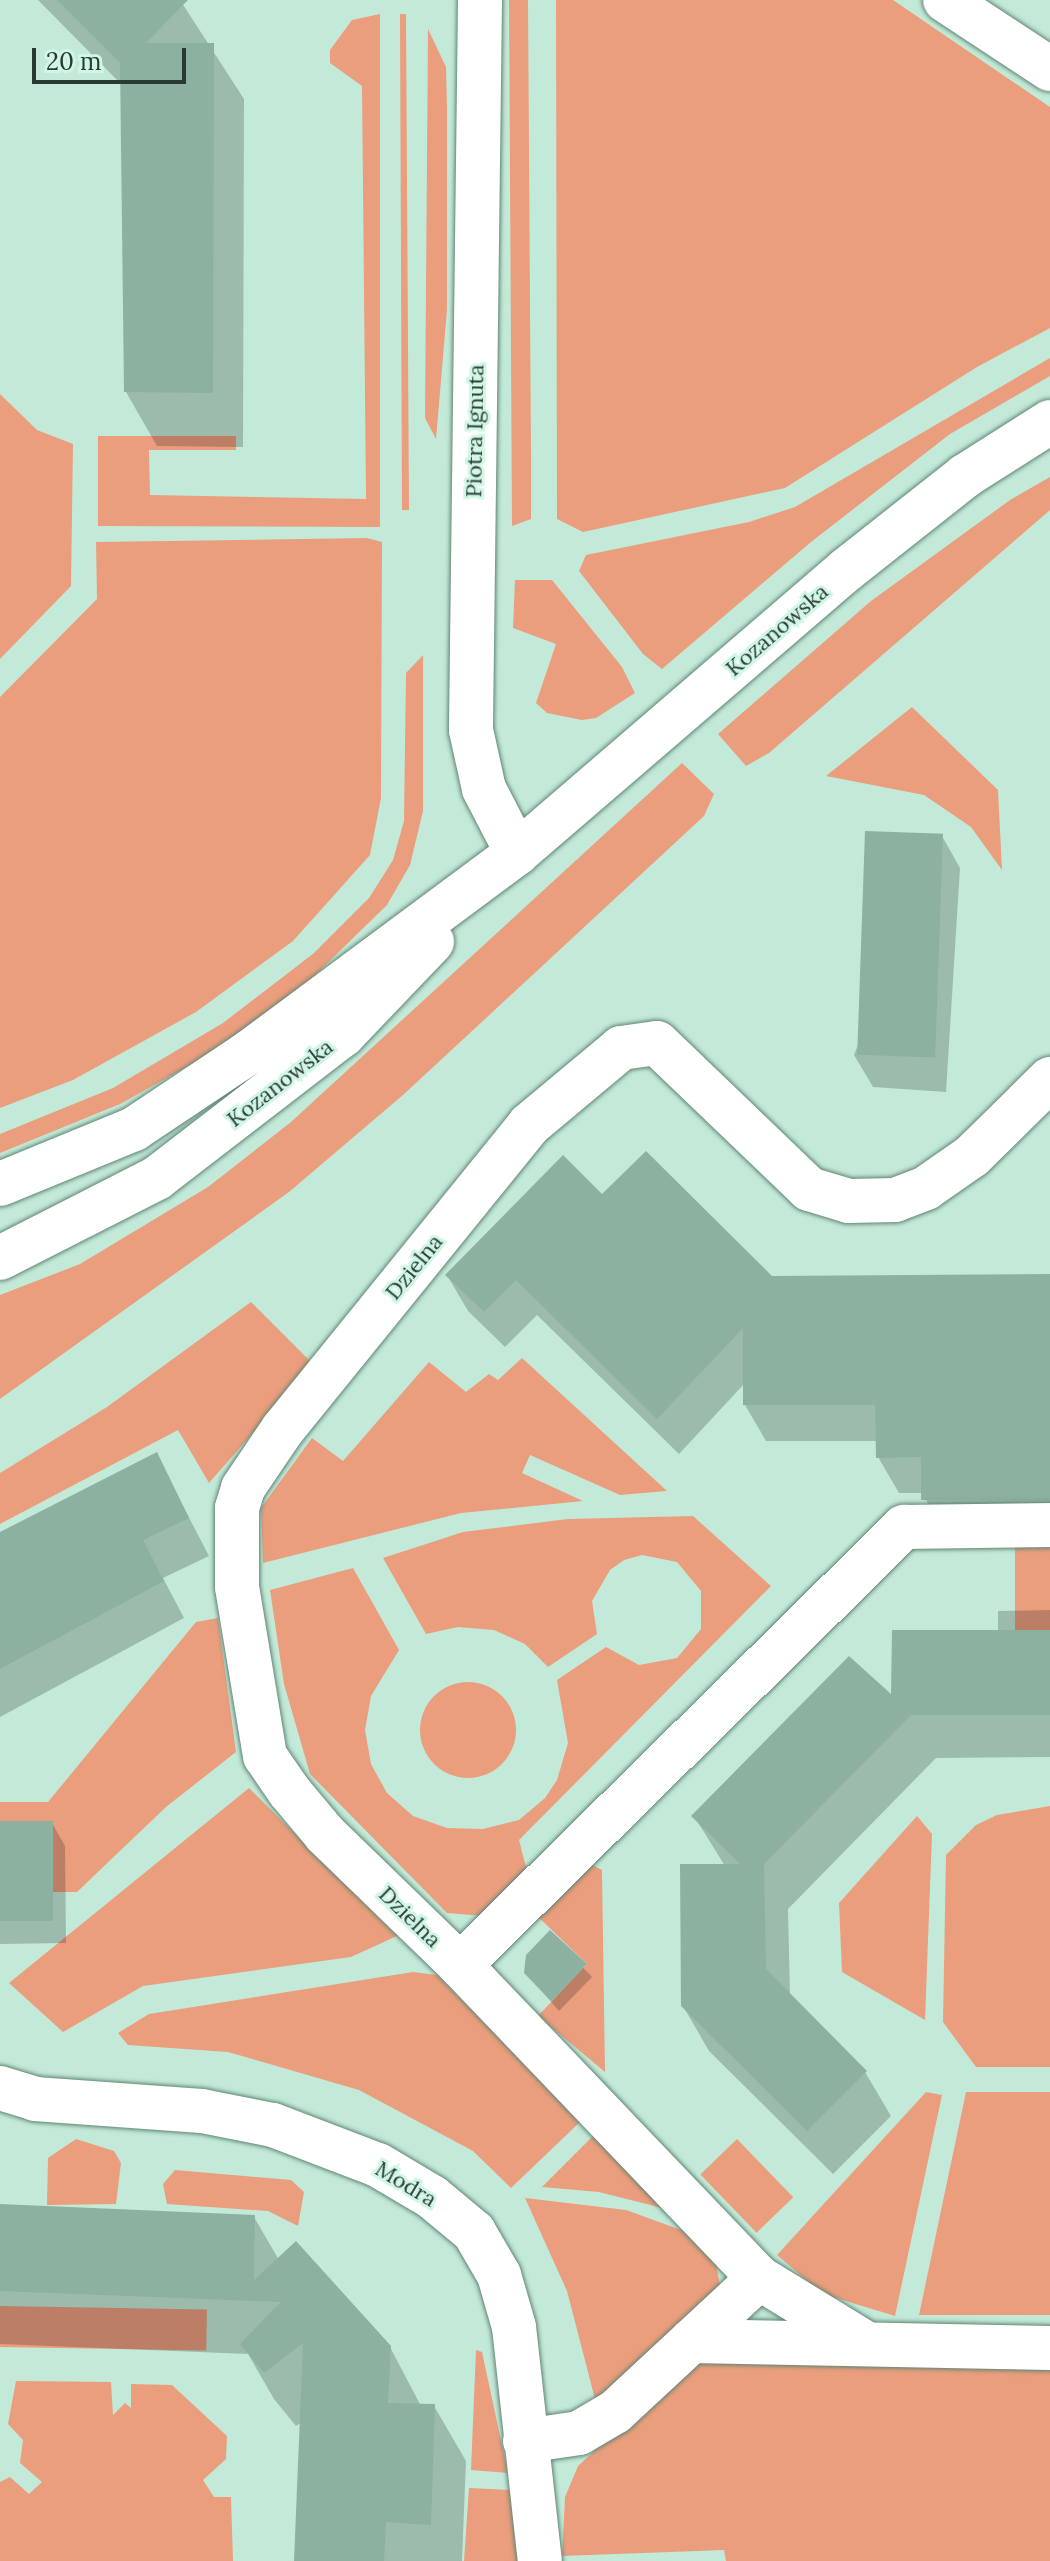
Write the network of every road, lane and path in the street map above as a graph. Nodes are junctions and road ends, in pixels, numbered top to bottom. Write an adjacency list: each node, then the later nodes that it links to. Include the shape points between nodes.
1 (480, 0): 5 (street, Piotra Ignuta, via 471,730 484,789)
2 (945, 0): 3 (street)
3 (1050, 69)
4 (1050, 422): 5 (street, Kozanowska, via 965,476 846,570)
5 (517, 853): 7 (street, Kozanowska, via 179,1102 46,1169); 8 (street, Kozanowska, via 330,1044 157,1178)
6 (1050, 1079): 10 (street, Dzielna, via 972,1156 926,1188 895,1200 849,1201 809,1189 657,1043 621,1048 529,1125 283,1429 243,1488 236,1519 236,1568 265,1756 325,1834)
7 (0, 1184)
8 (0, 1258)
9 (1050, 1525): 10 (street, via 904,1527)
10 (460, 1965): 12 (street)
11 (0, 2088): 16 (street, Modra, via 35,2099 202,2111 273,2125 378,2165 432,2197 474,2232 499,2275 514,2327)
12 (759, 2278): 13 (street); 14 (street)
13 (691, 2341): 14 (street); 16 (street, via 615,2412 579,2433)
14 (862, 2341): 15 (street)
15 (1050, 2348)
16 (525, 2441): 17 (street, Modra)
17 (540, 2561)

